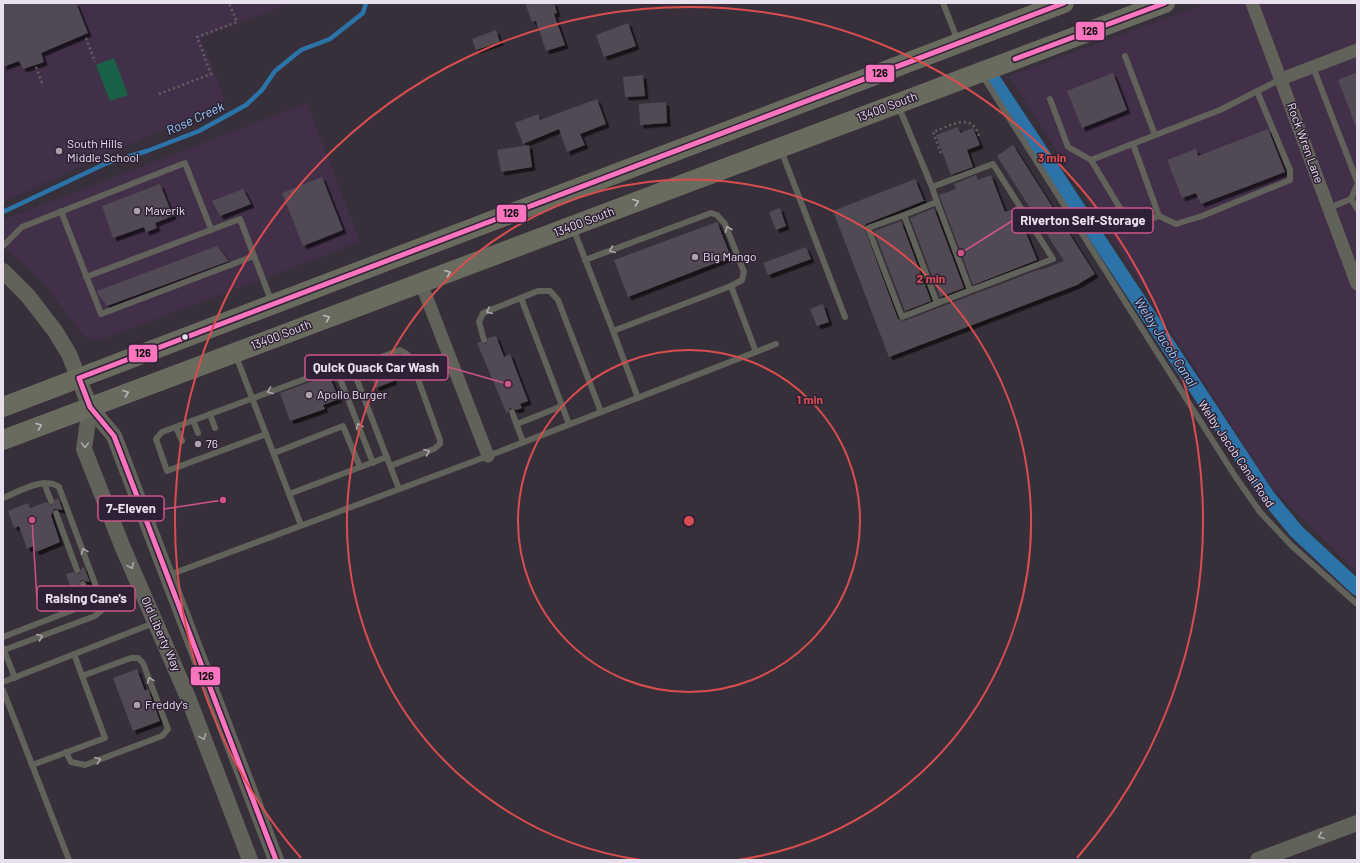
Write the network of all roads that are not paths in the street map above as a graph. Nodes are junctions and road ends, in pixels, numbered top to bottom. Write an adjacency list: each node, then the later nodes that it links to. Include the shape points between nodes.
1 (943, 3): 5 (lane)
2 (1064, 3): 5 (main road)
3 (1166, 3): 9 (main road, 13400 South)
4 (1252, 3): 10 (street, Rock Wren Lane)
5 (959, 43): 41 (main road)
6 (1357, 50): 8 (street)
7 (1125, 56): 14 (lane)
8 (1313, 66): 10 (street); 18 (lane)
9 (980, 72): 13 (main road, 13400 South); 85 (lane, Welby Jacob Canal Road, via 1260,512 1291,546)
10 (1281, 79): 11 (lane); 23 (street, Rock Wren Lane)
11 (1258, 90): 14 (lane, via 1220,110); 27 (lane, via 1290,170 1290,180 1176,224)
12 (1050, 99): 17 (lane, via 1068,147)
13 (898, 103): 16 (main road, 13400 South); 20 (lane)
14 (1155, 135): 15 (lane)
15 (1133, 144): 17 (lane); 27 (lane)
16 (781, 148): 28 (main road, 13400 South, one-way to 16); 42 (lane)
17 (1091, 160): 27 (lane, via 1126,218 1138,224)
18 (1357, 181)
19 (1357, 185): 21 (lane)
20 (932, 187): 22 (lane); 38 (lane, via 993,164 1053,259)
21 (1351, 199): 23 (lane); 24 (lane)
22 (937, 202): 26 (lane); 38 (lane)
23 (1328, 208): 36 (street, Rock Wren Lane)
24 (1357, 209)
25 (62, 211): 29 (lane, via 185,163); 30 (lane, via 22,227); 34 (lane)
26 (904, 215): 40 (lane); 40 (lane, via 868,228 902,317)
27 (1159, 216)
28 (572, 226): 32 (lane); 35 (main road, 13400 South, one-way to 28)
29 (211, 229): 31 (lane, via 240,218); 34 (lane)
30 (3, 246)
31 (254, 256): 34 (lane, via 101,314); 41 (lane)
32 (586, 260): 37 (lane, one-way to 32, via 742,280 744,272 725,224 717,215 711,213); 43 (lane)
33 (3, 271): 48 (street, Old Liberty Way, via 47,319 69,354)
34 (86, 276)
35 (422, 283): 47 (main road, 13400 South, one-way to 35); 69 (street)
36 (1357, 284)
37 (731, 286): 43 (lane); 46 (lane)
38 (970, 290): 40 (lane)
39 (521, 298): 44 (lane, one-way to 44, via 483,314 479,322); 51 (lane); 55 (lane, via 544,290 554,295)
40 (937, 303)
41 (273, 304): 48 (main road)
42 (845, 317)
43 (612, 331): 50 (lane)
44 (484, 340)
45 (776, 344): 46 (lane)
46 (756, 352): 50 (lane)
47 (234, 353): 49 (lane); 53 (main road, 13400 South, one-way to 47)
48 (79, 378): 52 (main road); 53 (street, Old Liberty Way)
49 (252, 398): 56 (lane); 63 (lane); 72 (lane, one-way to 49, via 339,376 333,370 325,370)
50 (638, 398): 55 (lane)
51 (562, 406): 58 (lane); 59 (lane)
52 (3, 407)
53 (90, 407): 64 (main road, 13400 South, one-way to 53); 83 (street, Old Liberty Way, via 114,436); 86 (street, Old Liberty Way, one-way to 86, via 84,449 123,548)
54 (512, 412): 58 (lane)
55 (601, 412): 59 (lane)
56 (210, 414): 57 (lane); 61 (lane)
57 (193, 420): 60 (lane); 62 (lane)
58 (517, 424): 66 (lane)
59 (569, 424): 66 (lane)
60 (176, 427): 65 (lane); 71 (lane, via 162,432 156,439 167,471)
61 (215, 428)
62 (198, 433)
63 (266, 434): 67 (lane); 71 (lane, via 222,447)
64 (3, 440)
65 (182, 441)
66 (523, 442): 69 (lane)
67 (274, 453): 74 (lane, via 343,426); 77 (lane)
68 (188, 456): 71 (lane)
69 (488, 456): 76 (lane)
70 (387, 457): 72 (lane); 73 (lane); 73 (lane, one-way to 70, via 434,449 440,444 407,354 400,350 356,368 355,376)
71 (190, 462)
72 (373, 463): 74 (lane)
73 (390, 466): 76 (lane)
74 (360, 468): 77 (lane)
75 (44, 483): 78 (lane); 79 (lane); 88 (lane, one-way to 75, via 95,616 102,610 103,600 62,491 54,483)
76 (399, 489): 81 (lane)
77 (289, 494): 81 (lane)
78 (3, 498)
79 (51, 501)
80 (56, 513): 82 (lane)
81 (301, 525): 83 (lane)
82 (77, 570)
83 (167, 576): 99 (street, Old Liberty Way)
84 (83, 584): 87 (lane, via 87,598 83,606)
85 (1357, 604)
86 (156, 622): 89 (lane); 98 (street, Old Liberty Way, one-way to 98, via 189,700)
87 (3, 637)
88 (3, 649): 91 (lane)
89 (74, 654): 90 (lane); 91 (lane)
90 (82, 676): 94 (lane, via 105,738); 94 (lane, one-way to 90, via 71,762 85,765 162,736 168,729 143,663 138,658 131,658)
91 (15, 678): 92 (lane)
92 (3, 682)
93 (3, 690): 95 (lane)
94 (66, 752): 95 (lane)
95 (32, 765): 97 (lane)
96 (1357, 823): 100 (street, one-way to 100)
97 (69, 860)
98 (250, 860)
99 (276, 860)
100 (1258, 860)

